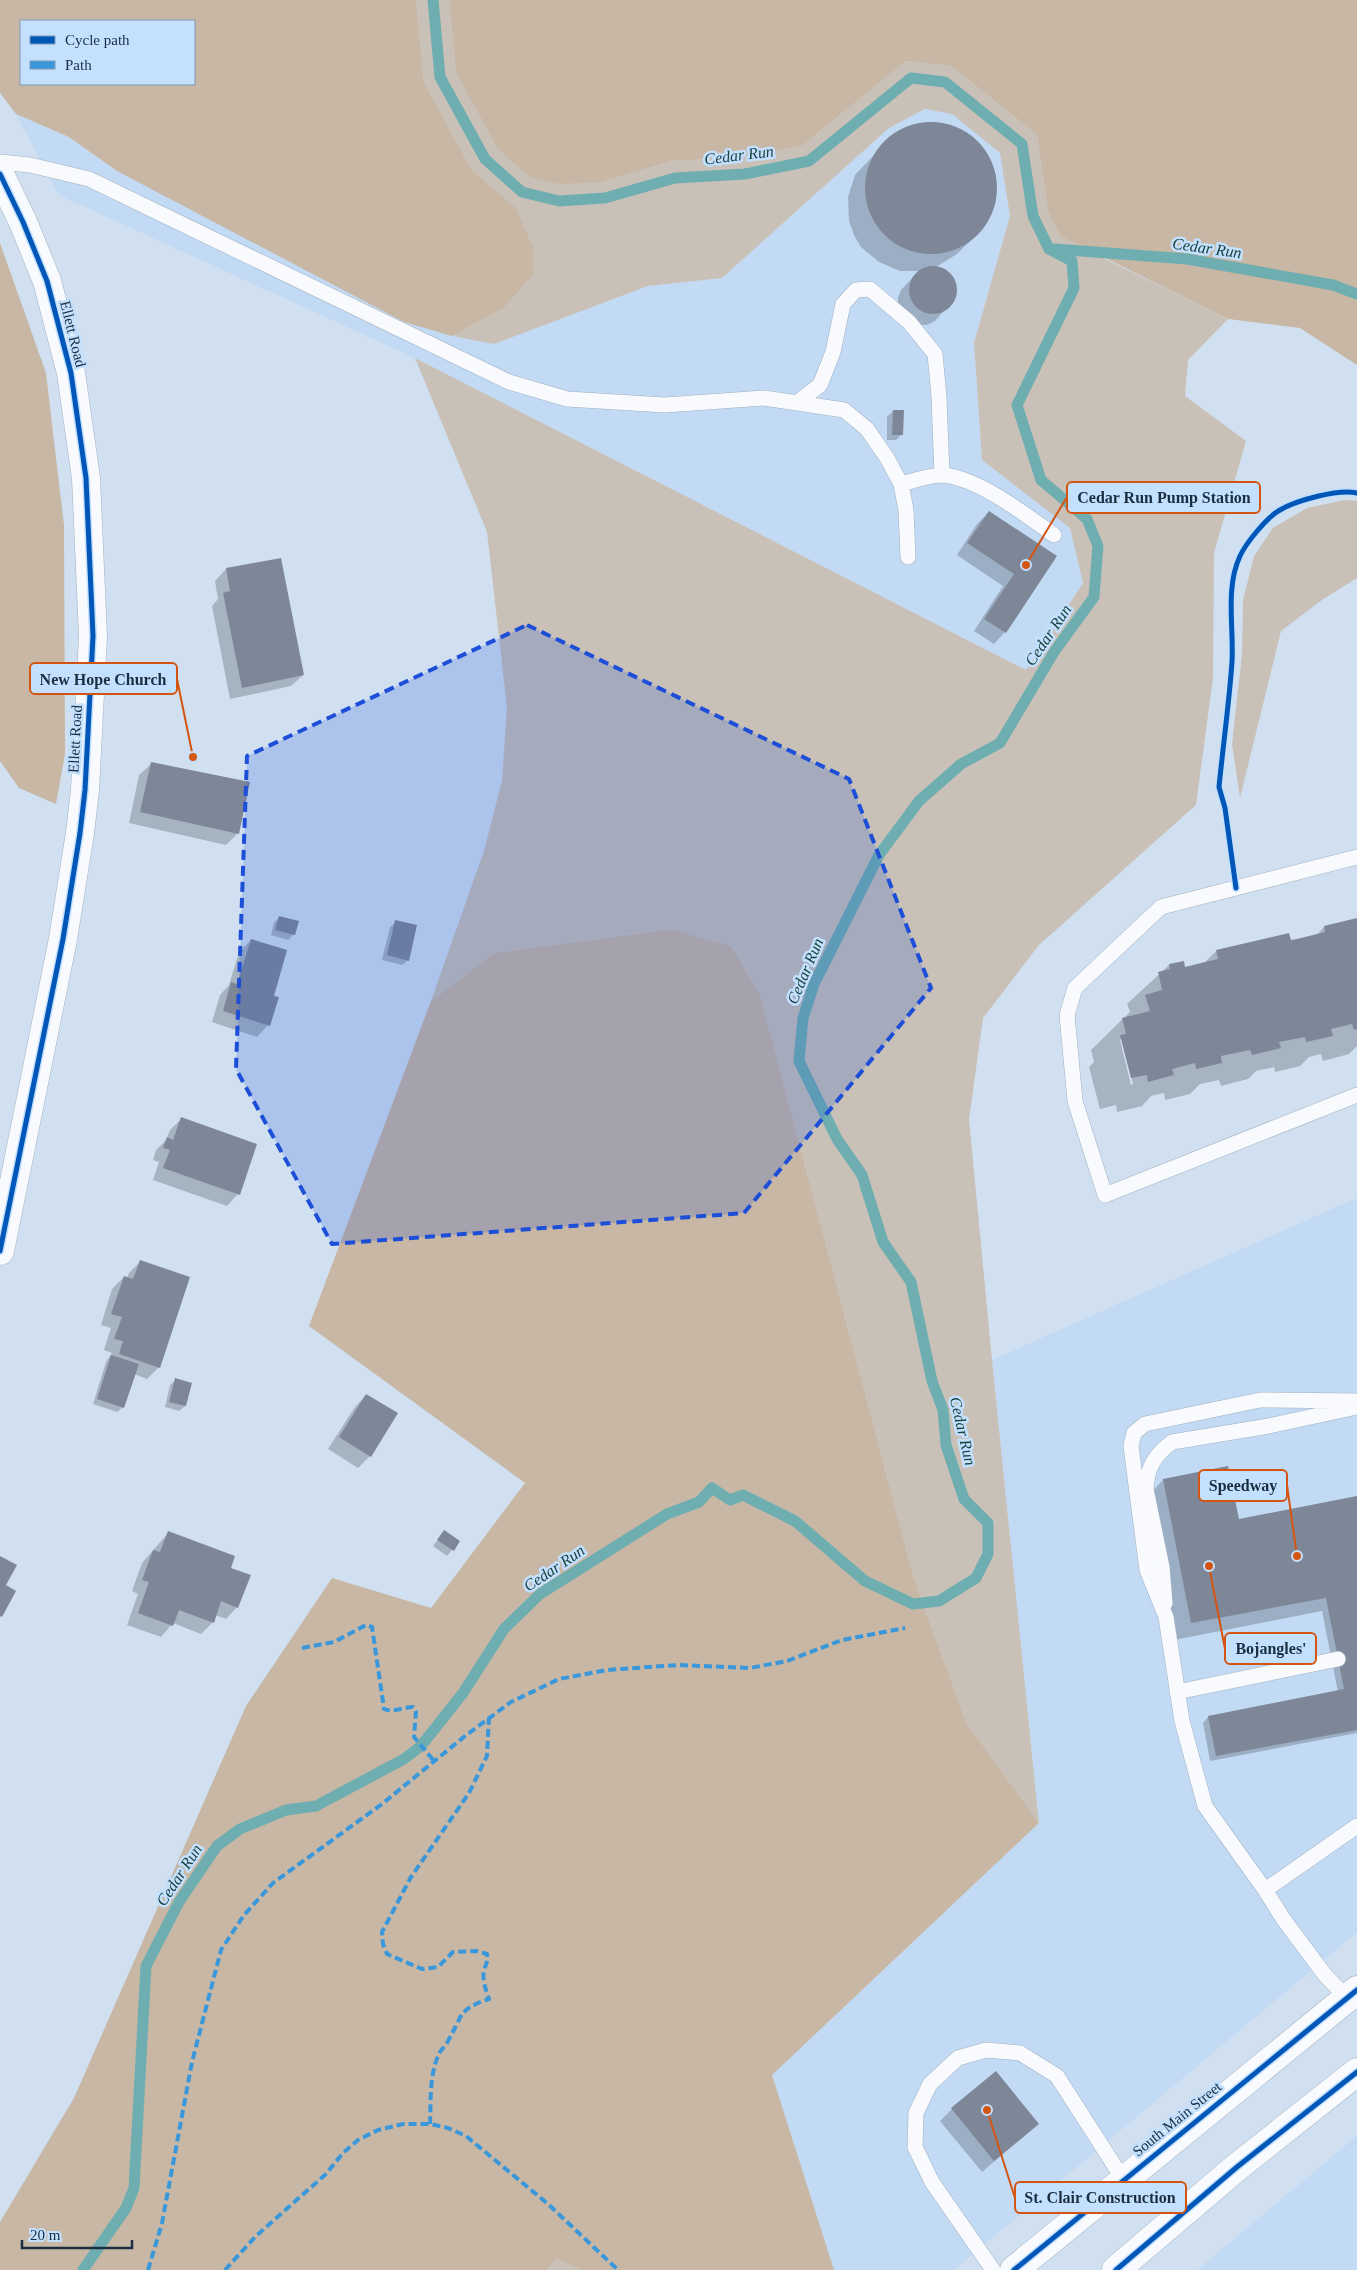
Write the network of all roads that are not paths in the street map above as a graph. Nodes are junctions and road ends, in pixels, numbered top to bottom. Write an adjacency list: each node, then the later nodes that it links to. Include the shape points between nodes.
1 (0, 162): 3 (lane, via 30,165 88,179 509,382 567,399 664,405 764,398)
2 (0, 174): 10 (street, Ellett Road, via 47,281 71,373 86,478 93,636 80,833 63,940)
3 (798, 402): 4 (lane, via 820,384 833,352 843,304 856,290 870,289 909,322 935,354); 5 (lane, via 844,410 867,429)
4 (942, 475): 5 (lane); 6 (lane, via 1001,498)
5 (901, 484): 7 (lane)
6 (1054, 535)
7 (908, 557)
8 (1357, 856): 9 (lane, via 1161,906 1075,988 1067,1015 1075,1101 1106,1194)
9 (1357, 1095)
10 (0, 1250)
11 (1357, 1401): 13 (lane, via 1260,1400 1145,1424 1134,1433 1130,1446 1147,1570)
12 (1357, 1407): 13 (lane, via 1172,1442 1159,1452 1151,1463 1146,1488 1162,1567)
13 (1166, 1617): 15 (lane)
14 (1338, 1659): 15 (lane)
15 (1177, 1692): 17 (lane, via 1204,1806)
16 (1357, 1826): 17 (lane)
17 (1265, 1890): 18 (lane, via 1325,1975)
18 (1353, 1998): 20 (street, South Main Street)
19 (1357, 2072): 23 (street, via 1237,2167)
20 (1123, 2179): 21 (lane, via 1057,2076 1020,2053 986,2050 958,2058 930,2084 916,2114 916,2147 932,2182); 22 (street, South Main Street)
21 (993, 2270)
22 (1014, 2270)
23 (1116, 2270)

